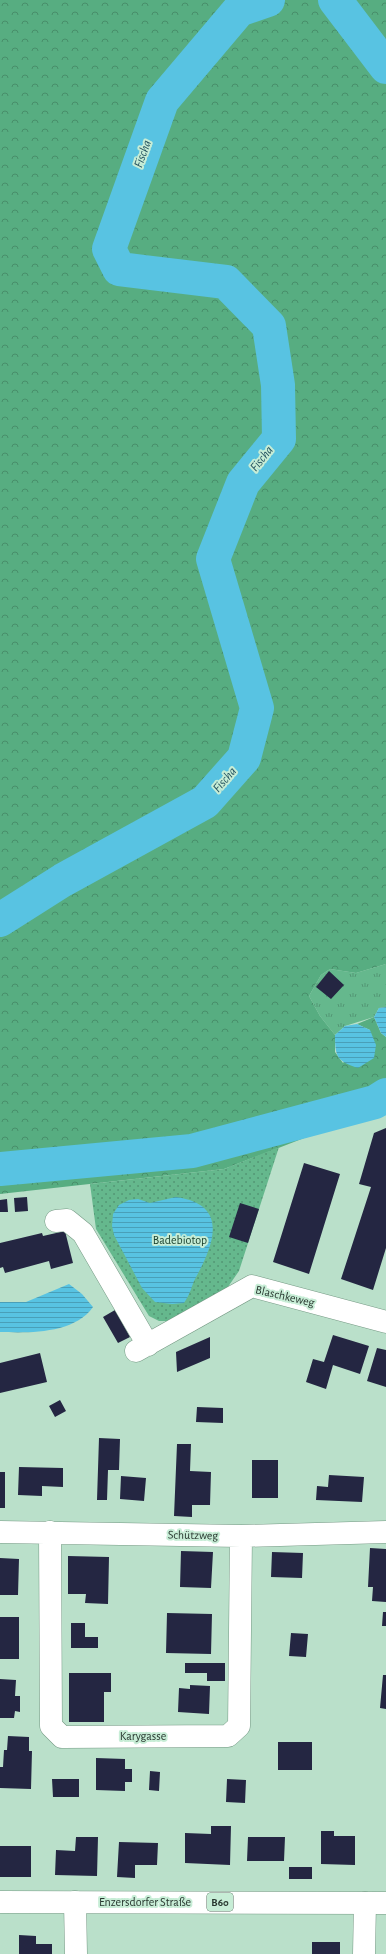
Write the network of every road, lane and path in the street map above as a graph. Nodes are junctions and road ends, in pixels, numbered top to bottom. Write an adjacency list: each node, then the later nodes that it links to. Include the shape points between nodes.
1 (56, 1221): 2 (street, Blaschkeweg, via 67,1220 83,1233 142,1348 252,1286)
2 (386, 1322)
3 (0, 1532): 4 (street, Schützweg)
4 (50, 1532): 6 (street, Schützweg); 6 (street, Karygasse, via 51,1726 62,1737 228,1736 239,1726)
5 (386, 1532): 6 (street, Schützweg)
6 (241, 1536)
7 (0, 1902): 8 (street, Enzersdorfer Straße / B60)
8 (75, 1902): 9 (street, Enzersdorfer Straße / B60); 10 (street)
9 (375, 1903): 11 (street)
10 (76, 1954)
11 (364, 1954)

